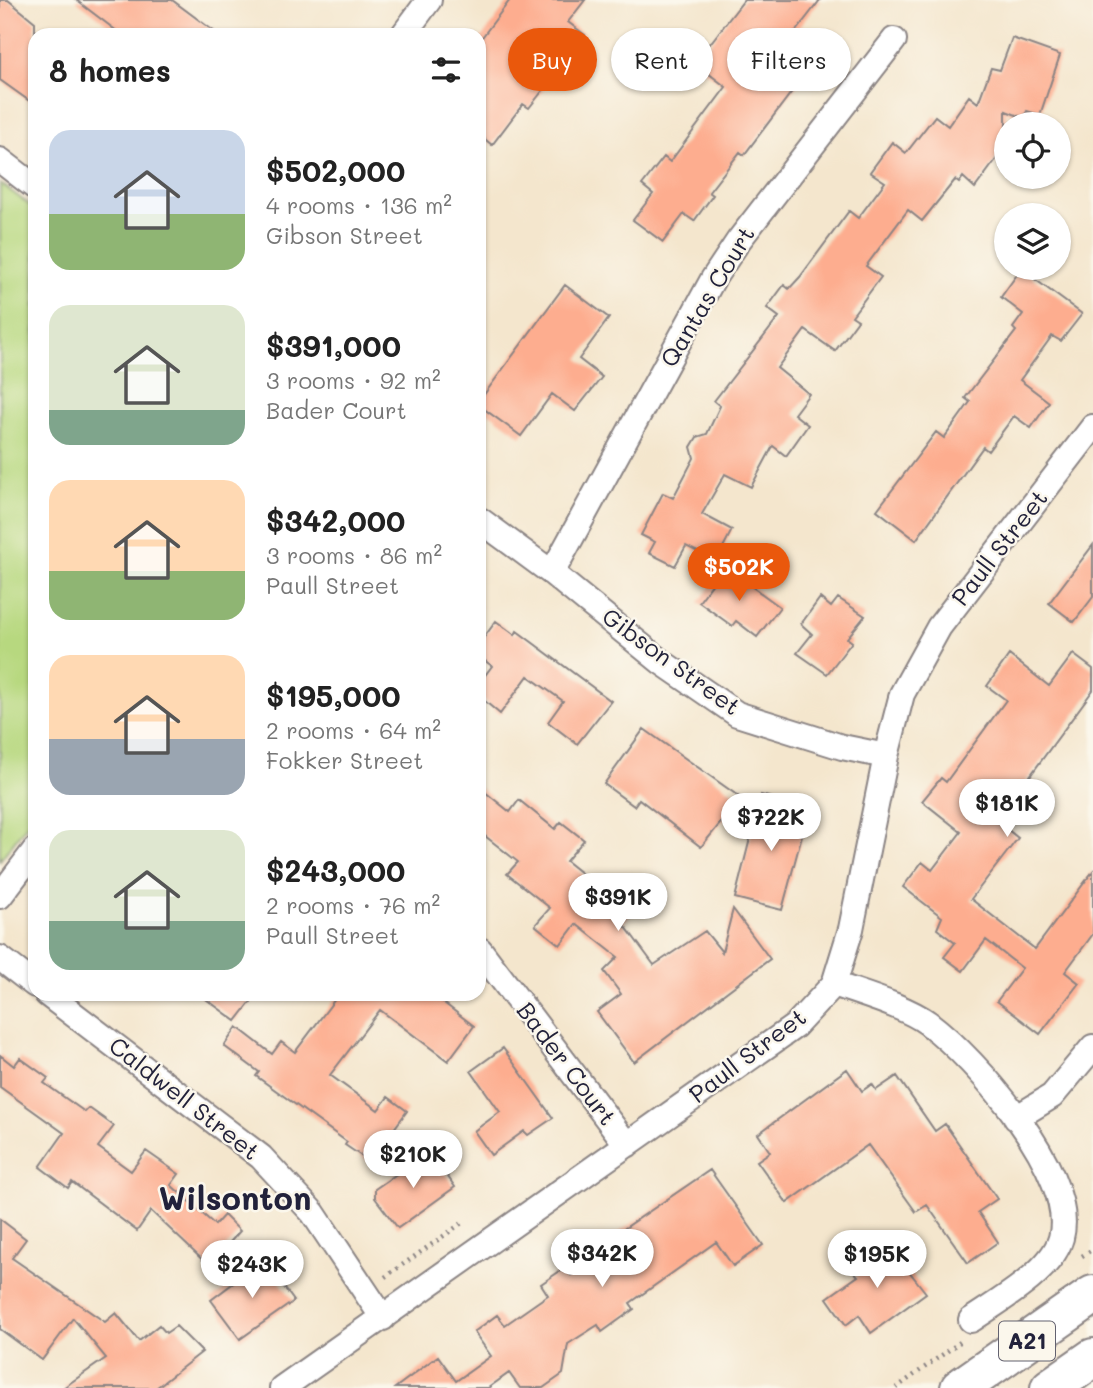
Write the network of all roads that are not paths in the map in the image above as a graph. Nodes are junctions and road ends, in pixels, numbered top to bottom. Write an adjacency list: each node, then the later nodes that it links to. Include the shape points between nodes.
1 (429, 0): 2 (street)
2 (407, 28)
3 (894, 40): 8 (street, Qantas Court, via 713,279)
4 (0, 160): 5 (street)
5 (28, 182)
6 (1093, 427): 9 (street, Paull Street, via 939,627 902,694)
7 (486, 524): 8 (street, Gibson Street)
8 (552, 573): 9 (street, Gibson Street, via 660,661 737,714)
9 (886, 756): 15 (street, Paull Street, via 851,929)
10 (28, 859): 11 (street)
11 (0, 896)
12 (0, 958): 14 (street)
13 (486, 958): 19 (street, Bader Court)
14 (28, 980)
15 (834, 984): 18 (street, via 925,1021 970,1059); 19 (street, Paull Street, via 795,1026)
16 (56, 1001): 21 (street, Caldwell Street, via 261,1157 313,1213)
17 (1093, 1046): 18 (street, via 1052,1096)
18 (1016, 1118): 22 (street, via 1048,1167 1062,1220 1060,1238 1052,1256 1018,1288)
19 (626, 1145): 21 (street, Paull Street)
20 (1093, 1295): 25 (highway, A21)
21 (383, 1318): 24 (street, Paull Street)
22 (971, 1320)
23 (1093, 1358): 26 (highway, A21)
24 (282, 1388)
25 (960, 1388)
26 (1050, 1388)

